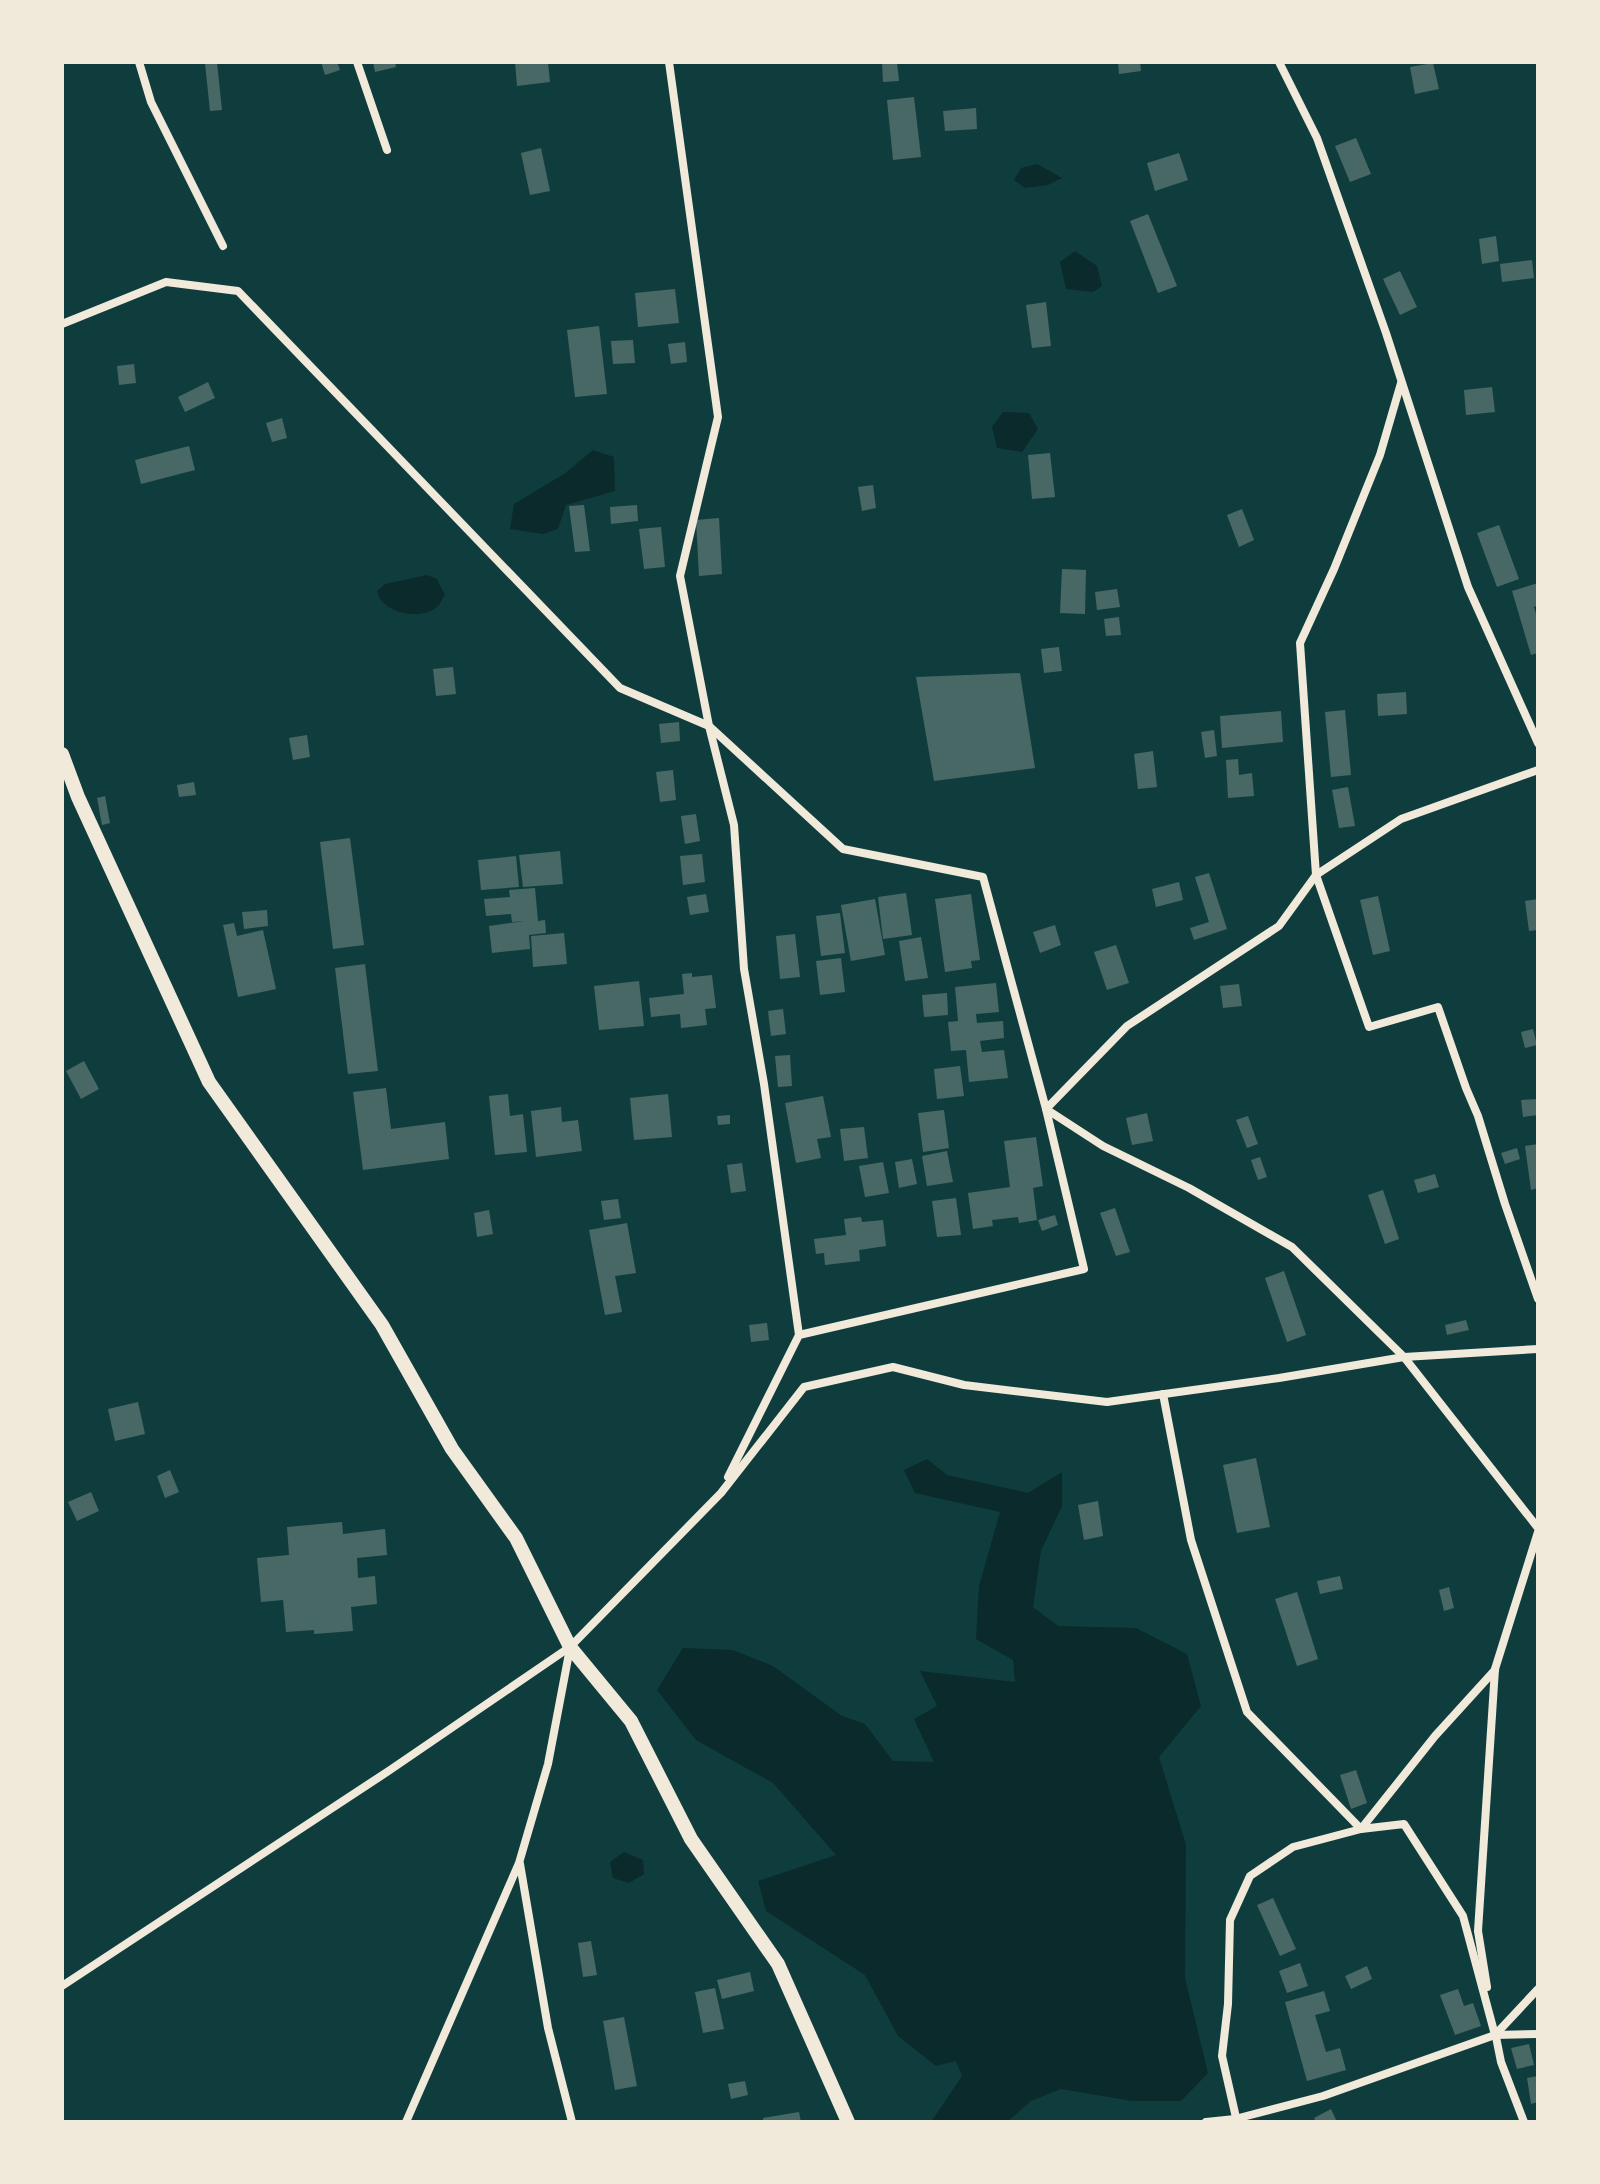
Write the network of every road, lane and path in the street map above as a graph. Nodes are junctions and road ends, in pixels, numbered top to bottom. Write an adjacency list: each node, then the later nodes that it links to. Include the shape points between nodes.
1 (139, 62): 6 (street, via 151,102)
2 (357, 62): 5 (street)
3 (669, 62): 9 (street, via 718,417 680,576)
4 (1279, 62): 8 (street, via 1317,138)
5 (387, 150)
6 (223, 246)
7 (62, 324): 9 (street, via 166,282 238,291 620,688)
8 (1401, 383): 10 (street, via 1468,587); 13 (street, via 1380,455 1300,643)
9 (709, 726): 14 (street, via 843,849 983,877); 16 (street, via 734,825 744,969)
10 (1538, 743)
11 (62, 754): 22 (street, via 209,1082 382,1325 452,1449 516,1538)
12 (1538, 770): 13 (street, via 1401,819)
13 (1316, 875): 14 (street, via 1279,926 1127,1026); 15 (street, via 1369,1027 1438,1007)
14 (1046, 1109): 16 (street, via 1084,1269); 18 (street, via 1103,1146 1292,1247)
15 (1538, 1299)
16 (799, 1335): 20 (street)
17 (1538, 1349): 18 (street)
18 (1404, 1357): 19 (street); 21 (street)
19 (1163, 1394): 20 (street, via 1107,1402 964,1385 893,1367 878,1370 804,1387); 24 (street, via 1191,1540 1247,1712)
20 (721, 1493): 22 (street)
21 (1538, 1530): 23 (street)
22 (570, 1647): 25 (street, via 548,1764); 26 (street); 33 (street, via 631,1721 691,1839 778,1964)
23 (1495, 1669): 24 (street); 29 (street, via 1478,1931)
24 (1361, 1829): 29 (street, via 1404,1824 1463,1916); 30 (street, via 1293,1847 1250,1876 1230,1920 1222,2056)
25 (519, 1863): 31 (street); 32 (street, via 548,2028)
26 (62, 1986)
27 (1538, 1989): 29 (street)
28 (1538, 2034): 29 (street)
29 (1495, 2035): 30 (street); 35 (street)
30 (1236, 2121): 34 (street)
31 (406, 2122)
32 (572, 2122)
33 (848, 2122)
34 (1206, 2122)
35 (1524, 2122)

